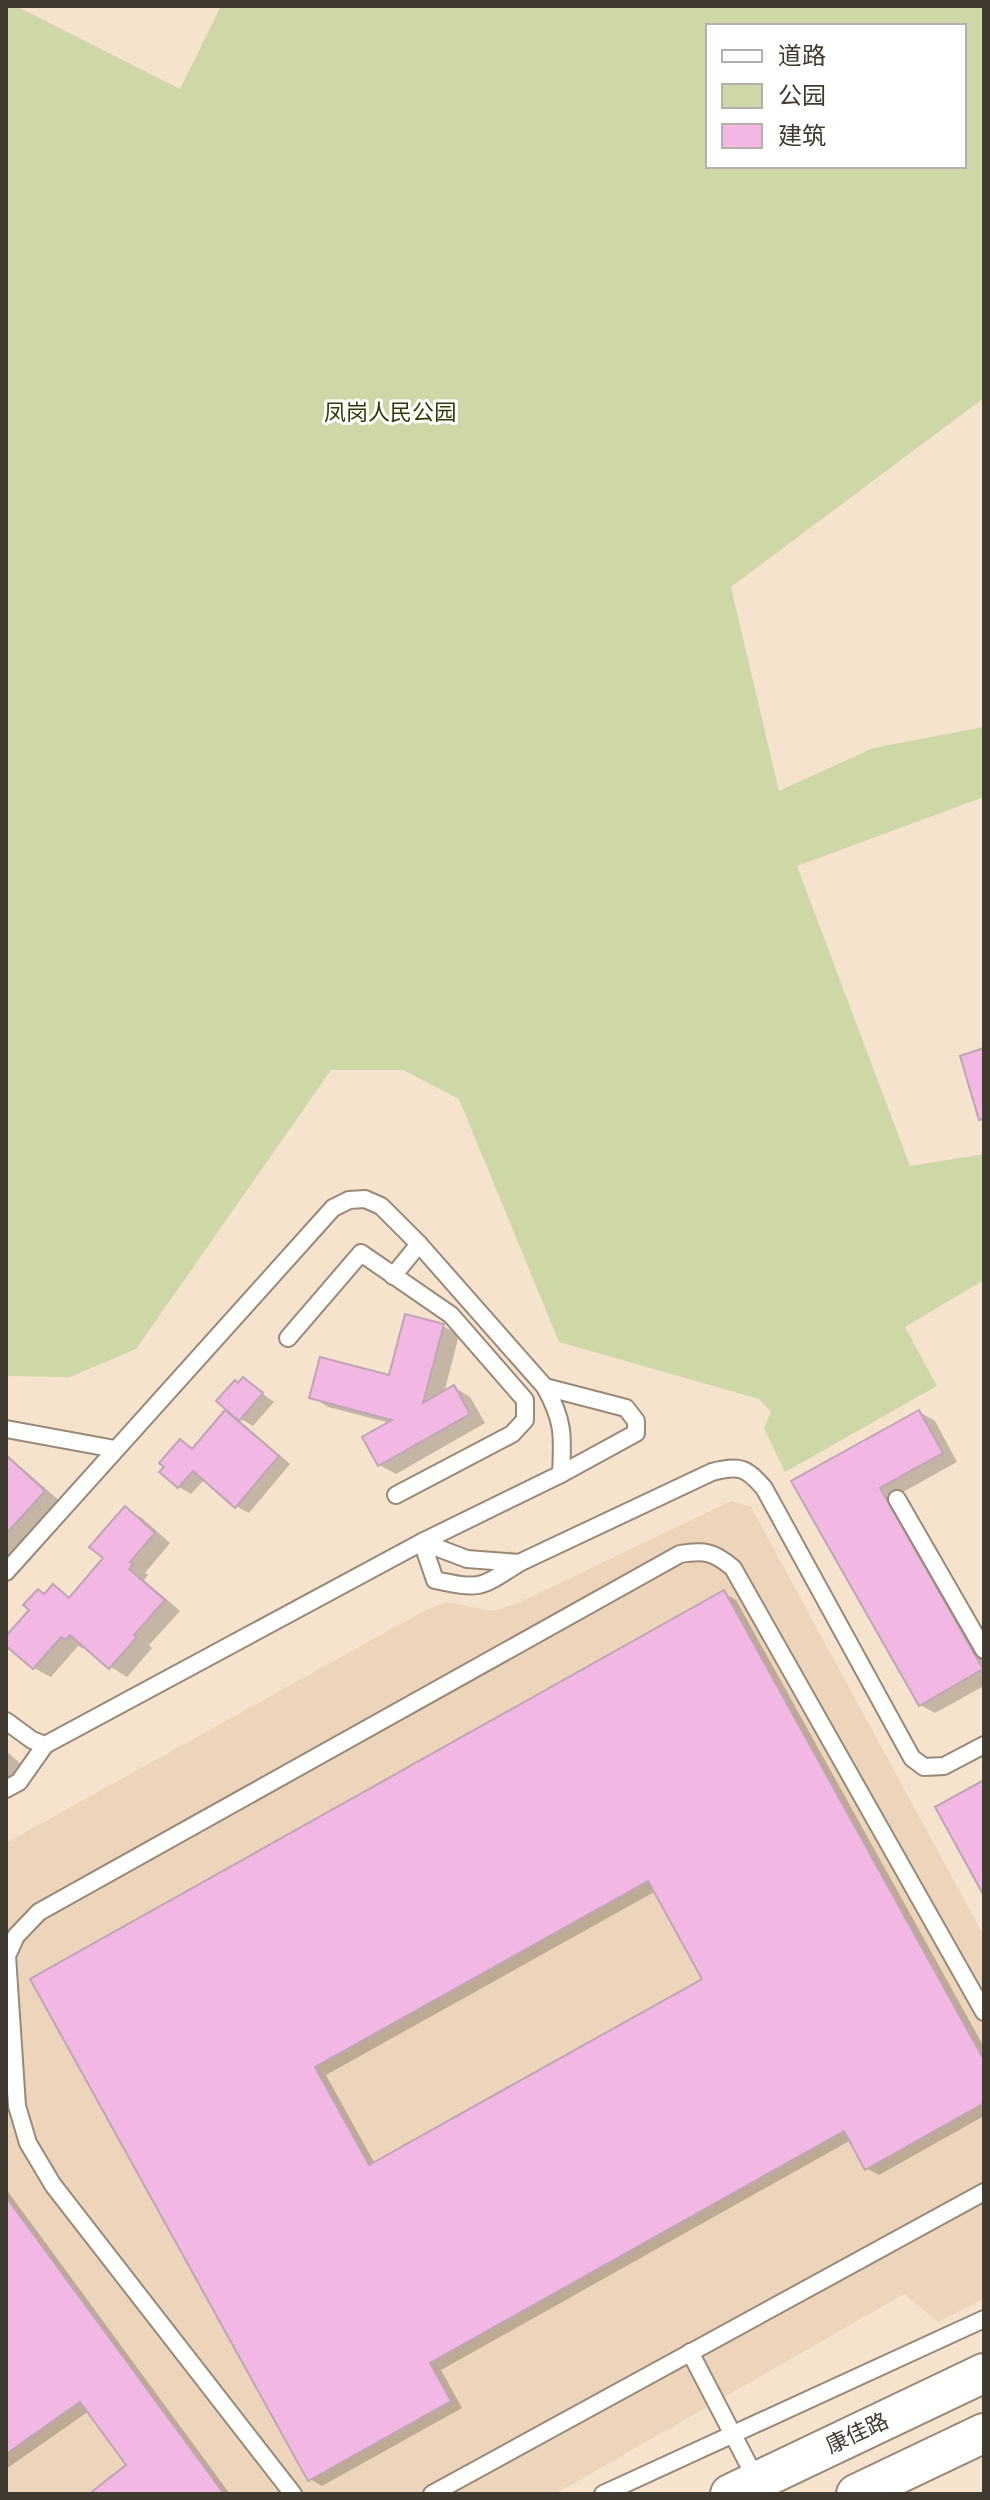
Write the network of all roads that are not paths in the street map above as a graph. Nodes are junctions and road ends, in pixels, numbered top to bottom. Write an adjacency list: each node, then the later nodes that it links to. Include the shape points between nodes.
1 (419, 1244): 2 (lane); 4 (lane); 6 (lane, via 381,1206 365,1199 333,1208)
2 (393, 1276): 3 (lane, via 361,1253); 8 (lane, via 451,1315 525,1400 525,1420 512,1434)
3 (288, 1338)
4 (545, 1387): 7 (lane, via 559,1413); 7 (lane, via 626,1408 636,1421 636,1433)
5 (6, 1429): 6 (lane)
6 (115, 1449): 12 (lane)
7 (561, 1474): 10 (lane)
8 (396, 1495)
9 (897, 1499): 13 (lane)
10 (422, 1542): 11 (lane, via 467,1559); 11 (lane, via 435,1580 461,1586 482,1586); 15 (lane)
11 (519, 1563): 16 (lane, via 712,1472 731,1467 750,1472 764,1488 912,1758 924,1767 944,1766)
12 (6, 1572)
13 (984, 1650)
14 (6, 1721): 15 (lane)
15 (45, 1745): 17 (lane, via 19,1782)
16 (984, 1745)
17 (6, 1789)
18 (984, 2012): 26 (lane, via 733,1568 700,1551 680,1554 39,1912 16,1936 7,1956 17,2106 28,2143 53,2185)
19 (984, 2192): 21 (lane)
20 (984, 2319): 24 (lane)
21 (690, 2352): 24 (lane); 27 (lane)
22 (984, 2373): 25 (street, 康佳路)
23 (984, 2433): 29 (street)
24 (733, 2434): 25 (lane); 28 (lane)
25 (744, 2488)
26 (293, 2494)
27 (432, 2494)
28 (603, 2494)
29 (856, 2494)

